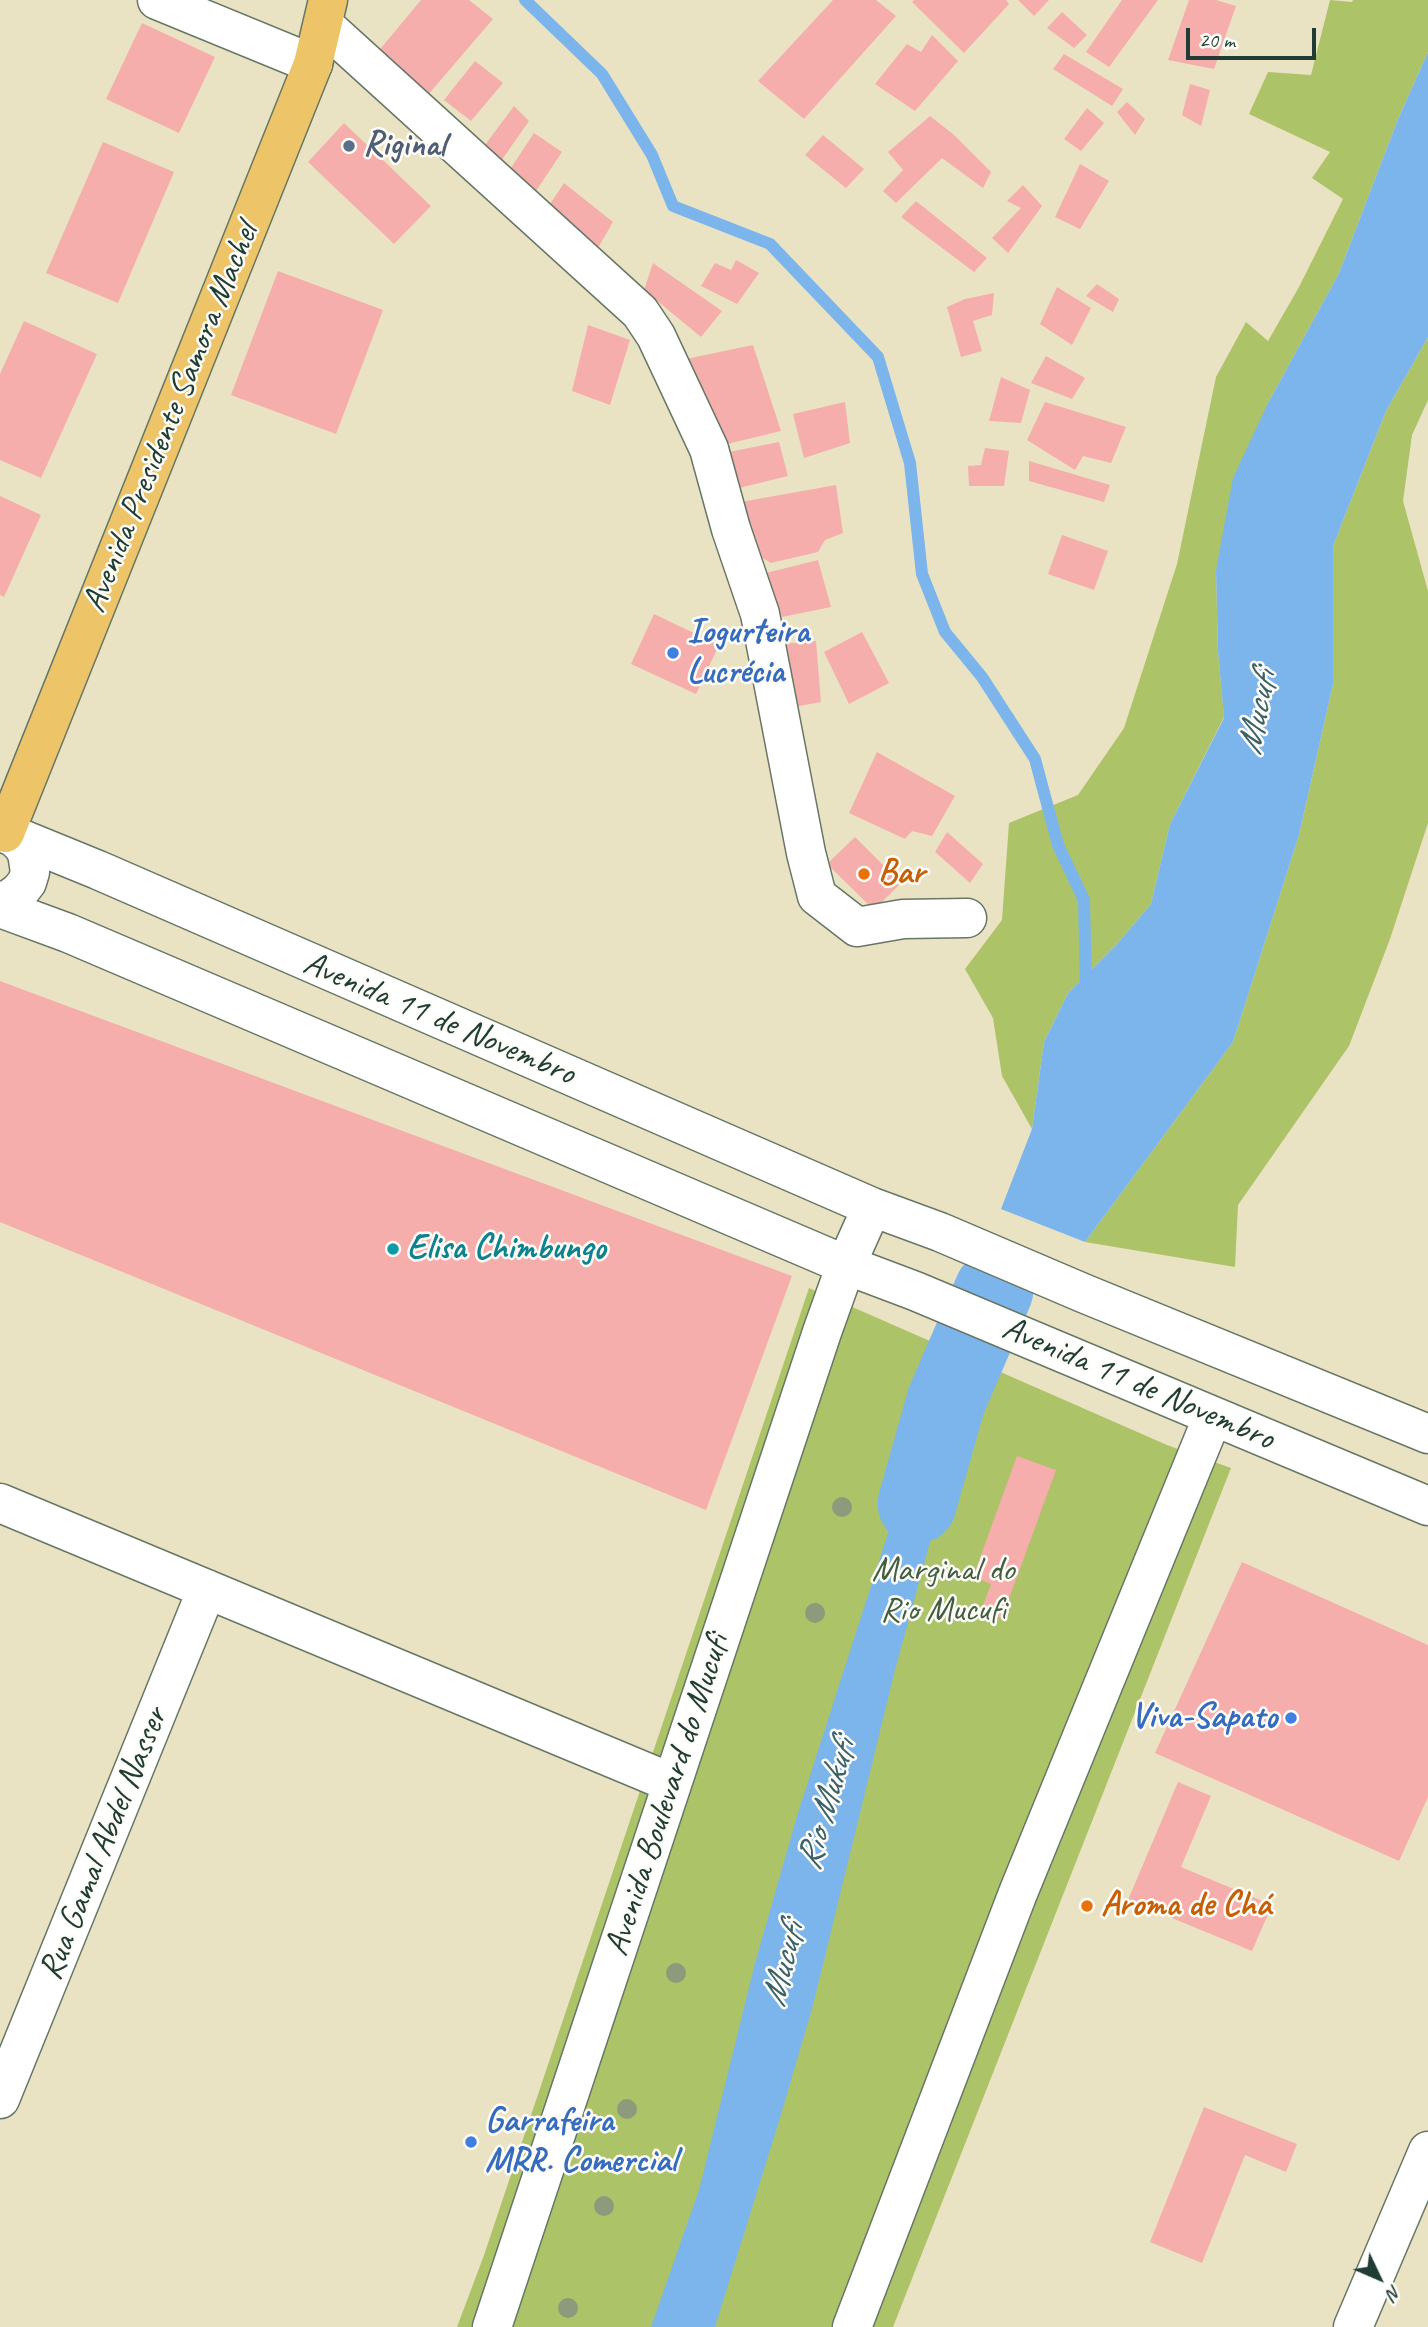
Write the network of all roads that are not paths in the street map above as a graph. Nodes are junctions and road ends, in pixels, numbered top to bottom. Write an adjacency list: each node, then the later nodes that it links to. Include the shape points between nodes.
1 (157, 0): 3 (street)
2 (326, 13): 3 (main road, Avenida Presidente Samora Machel); 6 (street, via 640,312 656,336 709,449 760,614 817,896 857,927 903,919)
3 (313, 64): 4 (main road, Avenida Presidente Samora Machel)
4 (2, 832): 5 (street, Avenida 11 de Novembro, via 15,838 27,853 30,872 20,891); 7 (street, Avenida 11 de Novembro)
5 (0, 905): 8 (street, Avenida 11 de Novembro)
6 (967, 918)
7 (872, 1207): 8 (street); 10 (street, Avenida 11 de Novembro)
8 (846, 1265): 9 (street, Avenida 11 de Novembro); 14 (street, Avenida Boulevard do Mucufi)
9 (1213, 1416): 12 (street, Avenida 11 de Novembro); 18 (street, via 1018,1893)
10 (1428, 1434)
11 (0, 1503): 13 (street)
12 (1428, 1506)
13 (207, 1589): 14 (street); 15 (street, Rua Gamal Abdel Nasser)
14 (672, 1783): 17 (street, Avenida Boulevard do Mucufi)
15 (0, 2099)
16 (1428, 2151): 19 (street)
17 (492, 2327)
18 (852, 2327)
19 (1353, 2327)

